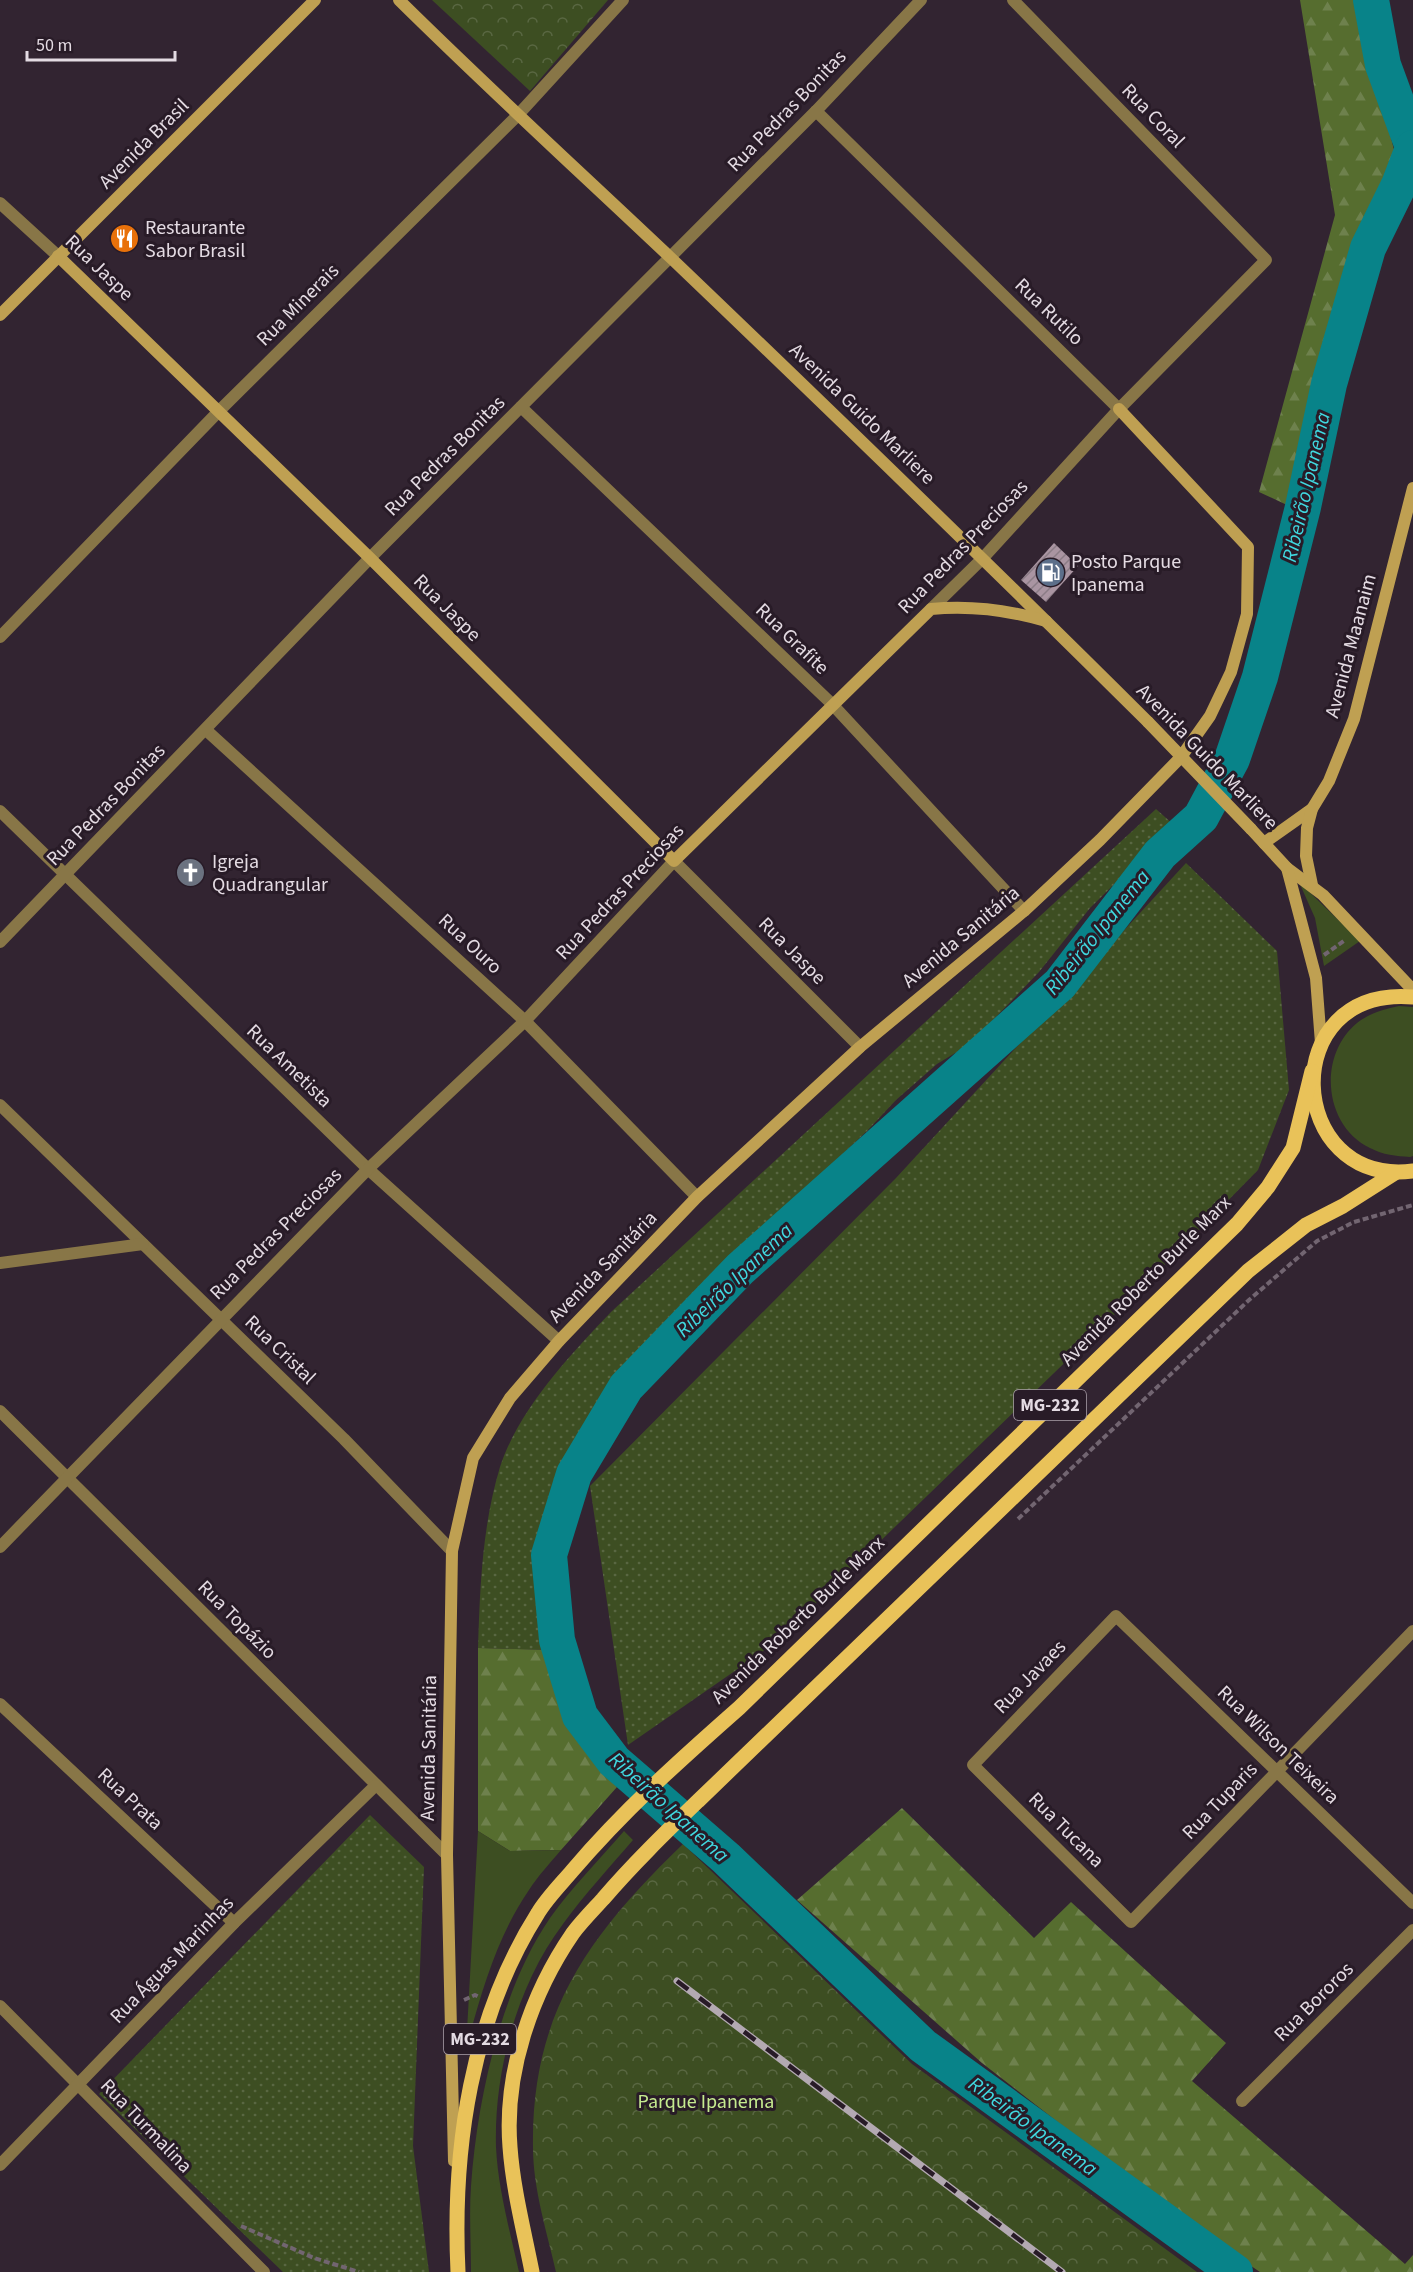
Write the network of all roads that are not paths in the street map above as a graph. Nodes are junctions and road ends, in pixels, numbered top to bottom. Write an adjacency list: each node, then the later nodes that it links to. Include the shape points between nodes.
1 (315, 0): 9 (main road, Avenida Brasil)
2 (399, 0): 7 (main road, Avenida Guido Marliere)
3 (623, 0): 7 (street, Rua Minerais)
4 (921, 0): 6 (street, Rua Pedras Bonitas)
5 (1013, 0): 11 (street, Rua Coral)
6 (816, 111): 10 (street, Rua Pedras Bonitas); 14 (street, Rua Rutilo)
7 (517, 116): 10 (main road, Avenida Guido Marliere); 15 (street, Rua Minerais)
8 (0, 203): 9 (street, Rua Jaspe)
9 (58, 256): 12 (main road, Avenida Brasil); 15 (main road, Rua Jaspe)
10 (670, 257): 13 (street, Rua Pedras Bonitas); 19 (main road, Avenida Guido Marliere)
11 (1266, 260): 14 (street, Rua Pedras Preciosas)
12 (0, 315)
13 (521, 407): 18 (street, Rua Pedras Bonitas); 23 (street, Rua Grafite)
14 (1119, 409): 17 (main road, Rua Rutilo); 19 (street, Rua Pedras Preciosas)
15 (219, 411): 18 (main road, Rua Jaspe); 22 (street, Rua Minerais)
16 (1413, 488): 25 (main road, Avenida Maanaim, via 1354,719 1329,781)
17 (1248, 548): 32 (main road, Avenida Sanitária, via 1247,614 1231,672 1210,717 1181,757 1135,806)
18 (370, 558): 24 (street, Rua Pedras Bonitas); 28 (main road, Rua Jaspe)
19 (983, 558): 20 (street, Rua Pedras Preciosas); 21 (main road, Avenida Guido Marliere)
20 (931, 609): 21 (main road, via 990,608); 23 (main road, Rua Pedras Preciosas)
21 (1046, 621): 27 (main road, Avenida Guido Marliere, bridge)
22 (0, 637)
23 (832, 704): 28 (main road, Rua Pedras Preciosas); 32 (street, Rua Grafite)
24 (206, 730): 30 (street, Rua Pedras Bonitas); 36 (street, Rua Ouro)
25 (1312, 809): 27 (main road, Avenida Maanaim); 31 (main road, Avenida Maanaim, via 1305,843)
26 (0, 812): 30 (street, Rua Ametista)
27 (1264, 843): 29 (main road, Avenida Guido Marliere)
28 (674, 861): 36 (street, Rua Pedras Preciosas); 38 (street, Rua Jaspe)
29 (1287, 868): 31 (main road, Avenida Guido Marliere); 37 (main road, Avenida Guido Marliere, via 1316,978)
30 (64, 876): 33 (street, Rua Pedras Bonitas); 41 (street, Rua Ametista)
31 (1311, 885): 34 (main road, Avenida Guido Marliere)
32 (1024, 911): 38 (main road, Avenida Sanitária)
33 (0, 942)
34 (1413, 990)
35 (1413, 997): 37 (main road, MG-232, via 1373,999 1352,1009 1334,1024)
36 (525, 1021): 41 (street, Rua Pedras Preciosas); 44 (street, Rua Ouro)
37 (1321, 1043): 39 (main road, MG-232)
38 (860, 1047): 44 (main road, Avenida Sanitária)
39 (1312, 1071): 43 (main road, MG-232, via 1314,1108 1331,1140 1360,1163); 68 (main road, Avenida Roberto Burle Marx / MG-232, via 1293,1148 1268,1187 1237,1224 739,1708 664,1774 598,1840 539,1911 494,1996 476,2057)
40 (0, 1106): 45 (street, Rua Cristal)
41 (368, 1168): 47 (street, Rua Pedras Preciosas); 48 (street, Rua Ametista)
42 (1413, 1171): 43 (main road, MG-232)
43 (1395, 1173): 71 (main road, MG-232, via 1306,1225 1248,1271 631,1867 574,1932 534,2008 516,2066 510,2145 514,2188)
44 (697, 1197): 48 (main road, Avenida Sanitária)
45 (143, 1244): 46 (street); 47 (street, Rua Cristal)
46 (0, 1263)
47 (219, 1319): 50 (street, Rua Pedras Preciosas); 52 (street, Rua Cristal, via 344,1439)
48 (559, 1341): 52 (main road, Avenida Sanitária, via 510,1398 473,1458)
49 (0, 1411): 50 (street, Rua Topázio)
50 (69, 1478): 51 (street, Rua Pedras Preciosas); 58 (street, Rua Topázio)
51 (0, 1547)
52 (452, 1551): 59 (main road, Avenida Sanitária)
53 (1116, 1616): 56 (street, Rua Javaes); 57 (street, Rua Wilson Teixeira)
54 (1413, 1631): 57 (street, Rua Tuparis)
55 (0, 1704): 62 (street, Rua Prata)
56 (973, 1765): 61 (street, Rua Tucana)
57 (1276, 1771): 60 (street, Rua Wilson Teixeira); 61 (street, Rua Tuparis)
58 (375, 1786): 59 (street, Rua Topázio); 62 (street, Rua Águas Marinhas)
59 (447, 1855): 68 (main road, Avenida Sanitária)
60 (1413, 1903)
61 (1131, 1922)
62 (234, 1923): 65 (street, Rua Águas Marinhas)
63 (1413, 1930): 66 (street, Rua Bororos)
64 (0, 2006): 65 (street, Rua Turmalina)
65 (79, 2085): 67 (street, Rua Águas Marinhas); 69 (street, Rua Turmalina)
66 (1242, 2101)
67 (0, 2165)
68 (456, 2223): 70 (main road, Avenida Roberto Burle Marx / MG-232)
69 (264, 2272)
70 (458, 2272)
71 (532, 2272)

